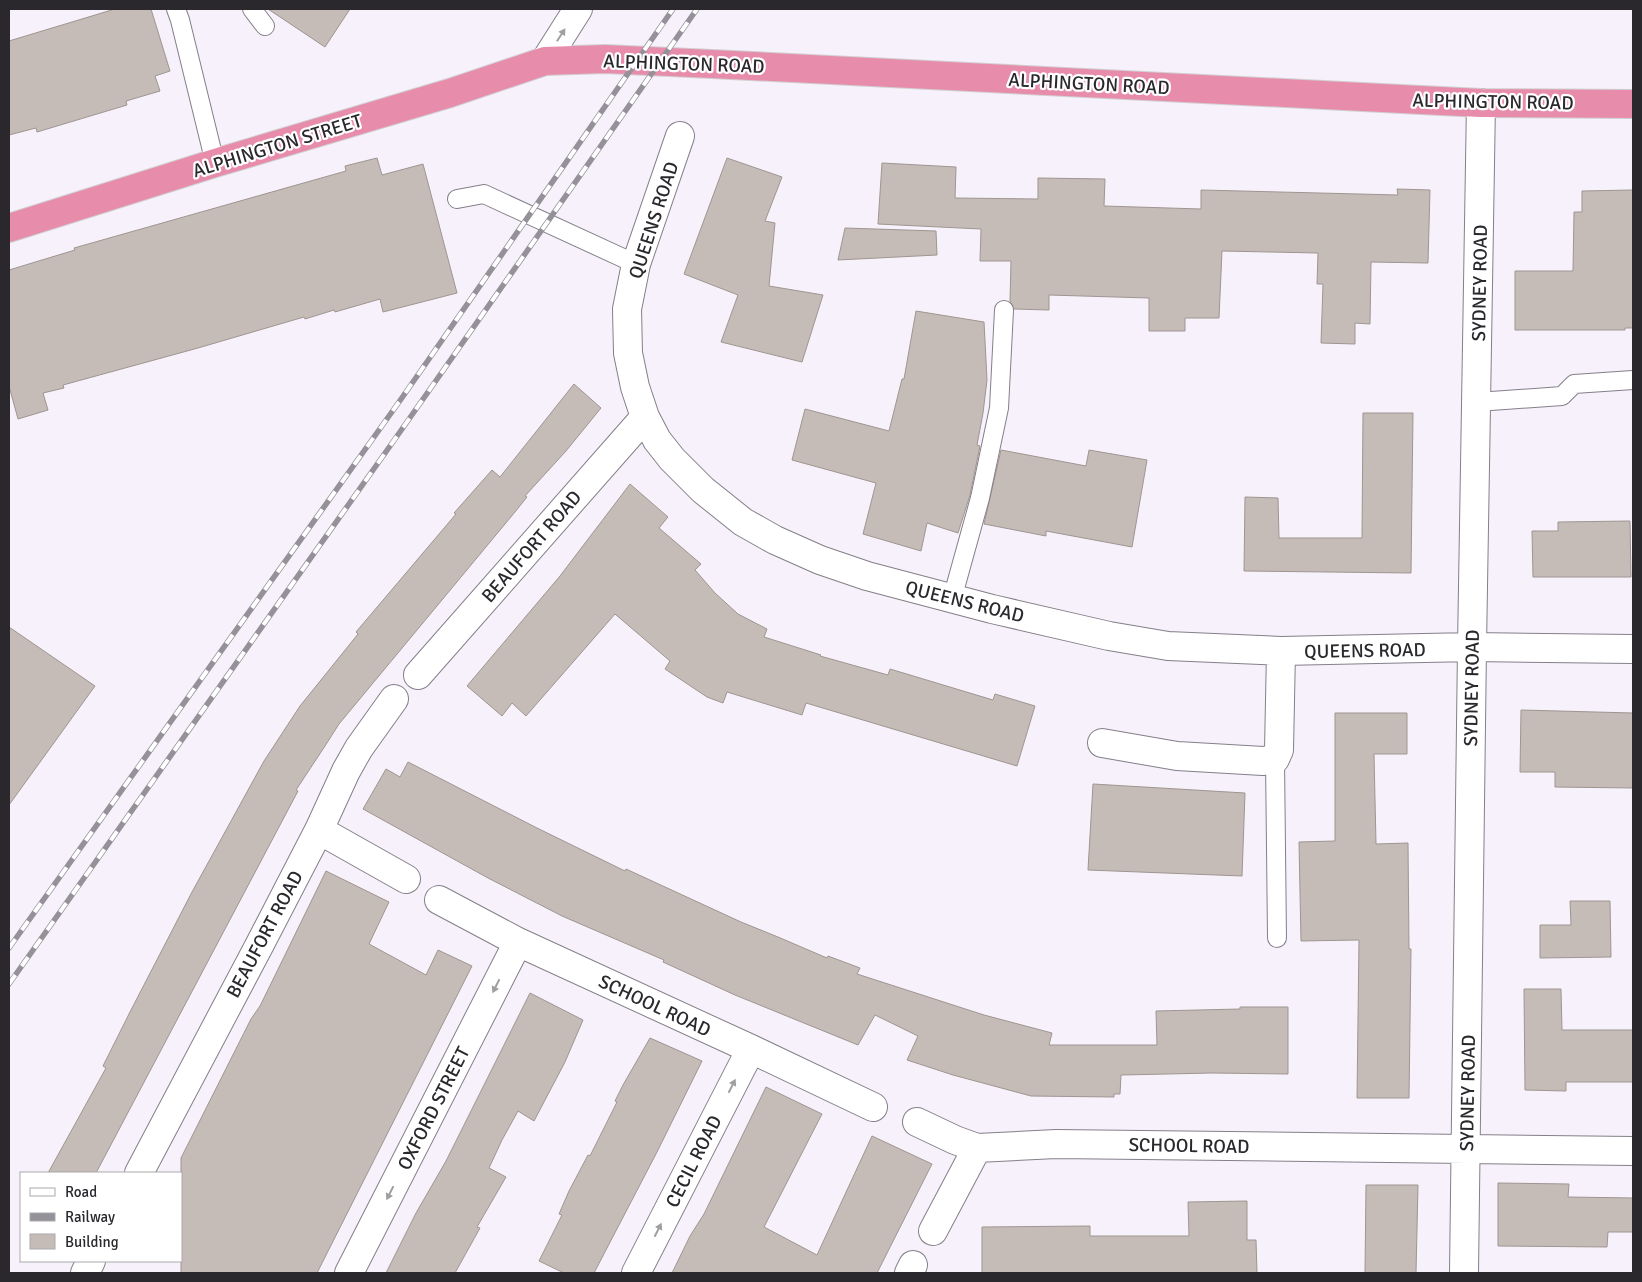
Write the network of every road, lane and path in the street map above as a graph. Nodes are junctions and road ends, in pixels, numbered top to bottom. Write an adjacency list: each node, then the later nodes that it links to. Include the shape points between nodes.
1 (176, 9): 9 (lane)
2 (252, 9): 4 (lane)
3 (578, 9): 5 (street, one-way to 3)
4 (265, 26)
5 (544, 61): 6 (highway, ALPHINGTON ROAD, via 605,59); 9 (highway, ALPHINGTON STREET, via 450,93)
6 (1481, 103): 7 (highway, ALPHINGTON ROAD); 15 (street, SYDNEY ROAD)
7 (1633, 104)
8 (680, 136): 12 (street, QUEENS ROAD)
9 (215, 163): 11 (highway, ALPHINGTON STREET)
10 (457, 199): 12 (lane, via 484,194)
11 (9, 228)
12 (636, 264): 16 (street, QUEENS ROAD, via 628,309 628,352)
13 (1004, 310): 17 (lane, via 999,408 980,498)
14 (1633, 380): 15 (lane, via 1574,384 1562,396)
15 (1477, 402): 18 (street, SYDNEY ROAD)
16 (644, 417): 17 (street, QUEENS ROAD, via 672,460 743,522 820,560); 21 (street, BEAUFORT ROAD)
17 (952, 599): 20 (street, QUEENS ROAD, via 1109,636 1168,646)
18 (1472, 648): 19 (street, QUEENS ROAD); 20 (street, QUEENS ROAD); 34 (street, SYDNEY ROAD)
19 (1633, 649)
20 (1280, 651): 24 (street, via 1279,750)
21 (418, 675)
22 (394, 699): 25 (street, BEAUFORT ROAD, via 359,748)
23 (1102, 743): 24 (street, via 1177,756)
24 (1275, 759): 28 (lane)
25 (319, 830): 26 (street); 36 (street, BEAUFORT ROAD)
26 (406, 879)
27 (439, 900): 29 (street, SCHOOL ROAD)
28 (1277, 938)
29 (518, 942): 30 (street, SCHOOL ROAD); 40 (street, OXFORD STREET, one-way to 40)
30 (751, 1050): 31 (street, SCHOOL ROAD); 41 (street, CECIL ROAD, one-way to 30)
31 (873, 1108)
32 (917, 1122): 33 (street, SCHOOL ROAD)
33 (977, 1148): 34 (street, SCHOOL ROAD, via 1056,1144); 37 (street)
34 (1466, 1149): 35 (street, SCHOOL ROAD); 42 (street, SYDNEY ROAD)
35 (1633, 1151)
36 (139, 1172)
37 (933, 1231)
38 (90, 1262): 39 (street)
39 (84, 1273)
40 (349, 1273)
41 (636, 1273)
42 (1464, 1273)

